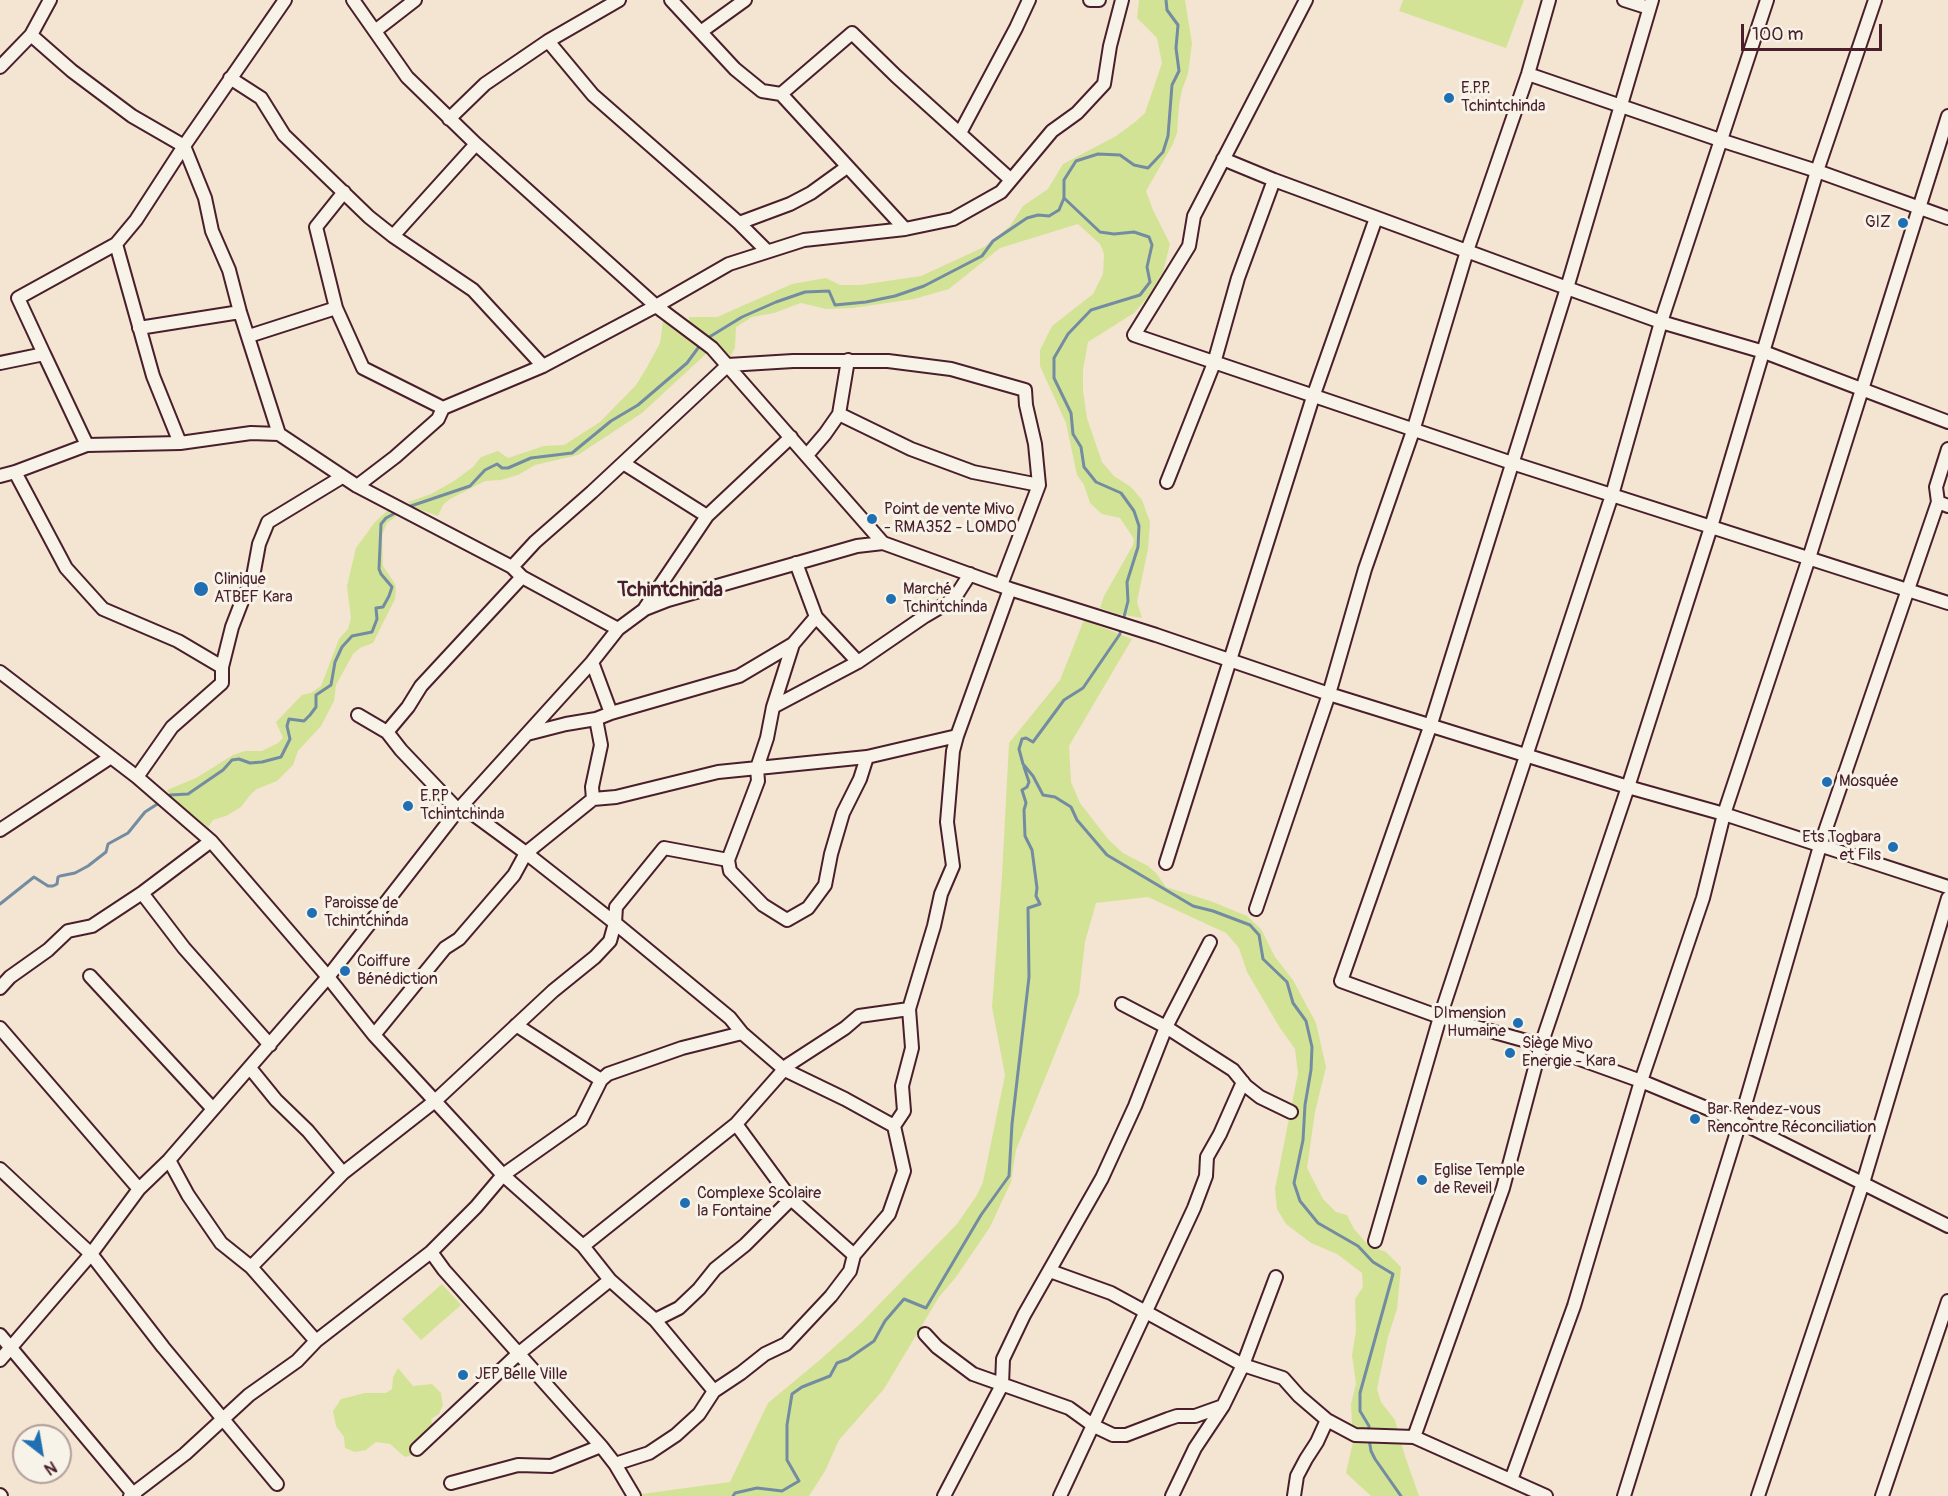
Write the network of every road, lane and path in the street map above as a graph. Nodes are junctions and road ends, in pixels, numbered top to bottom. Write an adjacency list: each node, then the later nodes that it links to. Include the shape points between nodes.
1 (50, 0): 20 (street)
2 (285, 0): 24 (street)
3 (353, 0): 18 (street)
4 (415, 0): 18 (street)
5 (619, 0): 21 (street)
6 (671, 0): 19 (street)
7 (745, 0): 19 (street)
8 (1029, 0): 29 (street)
9 (1090, 0): 10 (street)
10 (1099, 0)
11 (1122, 0): 36 (street, via 1104,84 1077,113 1052,131)
12 (1306, 0): 33 (street)
13 (1549, 0): 23 (street)
14 (1624, 0): 17 (street)
15 (1767, 0): 30 (street)
16 (1875, 0): 35 (street)
17 (1651, 4): 26 (street)
18 (375, 31): 28 (street, via 407,77)
19 (702, 31): 25 (street, via 735,69 762,91)
20 (31, 34): 22 (street); 32 (street, via 132,116)
21 (548, 41): 28 (street, via 485,84); 42 (street, via 593,95)
22 (0, 67)
23 (1528, 74): 26 (street); 47 (street)
24 (230, 78): 32 (street); 38 (street, via 261,98 284,135)
25 (781, 94): 29 (street, via 852,33); 34 (street)
26 (1621, 106): 30 (street); 48 (street)
27 (1948, 116): 39 (street)
28 (449, 118): 31 (street)
29 (960, 133): 36 (street)
30 (1720, 140): 35 (street); 52 (street)
31 (476, 144): 44 (street); 49 (street)
32 (184, 146): 45 (street); 51 (street, via 205,198)
33 (1223, 159): 37 (street); 59 (street, via 1194,216 1189,246 1134,335)
34 (847, 167): 42 (street, via 790,204); 43 (street)
35 (1817, 171): 39 (street); 55 (street)
36 (1010, 179): 43 (street, via 1001,192 953,219)
37 (1274, 180): 40 (street); 59 (street, via 1238,278)
38 (344, 192): 44 (street); 50 (street, via 316,227)
39 (1920, 208): 41 (street); 62 (street)
40 (1376, 218): 47 (street); 63 (street)
41 (1948, 218)
42 (739, 223): 46 (street)
43 (905, 229): 46 (street, via 804,240)
44 (393, 236): 61 (street, via 473,290)
45 (116, 244): 53 (street); 56 (street, via 18,298)
46 (767, 251): 49 (street, via 729,264)
47 (1467, 251): 48 (street); 67 (street)
48 (1567, 288): 52 (street); 75 (street)
49 (656, 306): 60 (street, via 712,348); 61 (street)
50 (336, 308): 54 (street); 64 (street, via 363,368)
51 (240, 312): 53 (street); 54 (street)
52 (1661, 322): 55 (street); 82 (street)
53 (139, 328): 70 (street)
54 (249, 336): 68 (street)
55 (1764, 352): 62 (street); 85 (street)
56 (44, 354): 58 (street); 71 (street)
57 (848, 360): 60 (street); 65 (street); 80 (street, via 951,369 1025,390)
58 (0, 363)
59 (1215, 363): 63 (street); 79 (street)
60 (728, 365): 69 (street); 74 (street)
61 (543, 366): 64 (street)
62 (1861, 390): 66 (street); 87 (street)
63 (1313, 397): 67 (street); 99 (street)
64 (444, 408): 81 (street, via 438,419 395,458)
65 (839, 414): 73 (street); 80 (street, via 911,449 973,472)
66 (1948, 422)
67 (1413, 431): 75 (street); 104 (street, via 1365,569)
68 (279, 434): 70 (street); 78 (street)
69 (790, 437): 73 (street); 84 (street)
70 (180, 443): 71 (street)
71 (87, 445): 76 (street)
72 (1948, 448): 83 (street, via 1936,487)
73 (807, 455): 86 (street)
74 (623, 463): 84 (street); 89 (street)
75 (1512, 463): 82 (street); 109 (street)
76 (15, 472): 77 (street); 102 (street, via 66,568 103,609 178,640)
77 (0, 476)
78 (342, 477): 81 (street); 102 (street, via 268,522)
79 (1167, 482)
80 (1039, 485): 92 (street)
81 (357, 486): 89 (street)
82 (1612, 495): 85 (street); 113 (street)
83 (1943, 504): 93 (street)
84 (707, 516): 95 (street)
85 (1711, 527): 87 (street); 118 (street)
86 (883, 543): 88 (street); 90 (street)
87 (1809, 558): 93 (street); 121 (street)
88 (796, 563): 95 (street); 96 (street)
89 (512, 567): 91 (street)
90 (970, 574): 92 (street); 101 (street, via 954,599)
91 (522, 577): 97 (street); 110 (street, via 421,686)
92 (1005, 587): 99 (street); 112 (street)
93 (1909, 590): 94 (street); 124 (street)
94 (1948, 603)
95 (645, 609): 97 (street)
96 (816, 618): 98 (street); 101 (street)
97 (618, 629): 100 (street)
98 (793, 644): 105 (street); 106 (street, via 739,676)
99 (1230, 659): 104 (street); 127 (street)
100 (592, 662): 106 (street); 111 (street)
101 (858, 663): 105 (street)
102 (222, 667): 117 (street, via 222,683 172,727)
103 (0, 671): 114 (street)
104 (1329, 694): 109 (street); 131 (street)
105 (773, 707): 116 (street)
106 (611, 713): 108 (street)
107 (358, 716): 110 (street)
108 (596, 719): 111 (street); 119 (street, via 601,745)
109 (1430, 727): 113 (street); 139 (street, via 1341,981)
110 (387, 732): 120 (street)
111 (527, 734): 120 (street)
112 (957, 736): 115 (street); 138 (street, via 947,822 953,867 941,894)
113 (1527, 755): 118 (street); 139 (street)
114 (111, 757): 117 (street); 122 (street)
115 (867, 757): 116 (street); 126 (street, via 843,813 825,885 808,908 787,920 763,905 730,871)
116 (757, 768): 119 (street, via 718,772); 126 (street, via 758,781)
117 (137, 777): 123 (street)
118 (1628, 787): 121 (street); 145 (street)
119 (593, 799): 125 (street)
120 (460, 808): 125 (street); 135 (street)
121 (1724, 814): 124 (street); 150 (street, via 1703,898)
122 (0, 830)
123 (211, 842): 129 (street); 135 (street)
124 (1820, 846): 128 (street); 155 (street)
125 (526, 853): 132 (street); 144 (street, via 514,875 459,939 445,948)
126 (728, 860): 132 (street, via 664,848 616,907)
127 (1166, 863)
128 (1948, 887)
129 (141, 893): 136 (street, via 92,926 68,931); 146 (street)
130 (1948, 898): 162 (street)
131 (1256, 909)
132 (615, 923): 140 (street, via 610,941 595,957); 143 (street, via 730,1018)
133 (1210, 942): 141 (street)
134 (90, 976): 153 (street)
135 (328, 977): 144 (street); 146 (street)
136 (0, 988)
137 (1122, 1004): 141 (street)
138 (909, 1009): 148 (street, via 860,1016); 157 (street, via 912,1048 902,1086 904,1111)
139 (1440, 1017): 145 (street); 166 (street)
140 (516, 1025): 149 (street); 152 (street)
141 (1166, 1027): 151 (street, via 1233,1070); 172 (street, via 1102,1178)
142 (0, 1028): 163 (street)
143 (742, 1033): 148 (street); 149 (street, via 682,1048 608,1074)
144 (374, 1035): 152 (street)
145 (1541, 1044): 150 (street); 191 (street, via 1503,1188)
146 (270, 1045): 147 (street)
147 (250, 1068): 153 (street); 160 (street)
148 (785, 1070): 156 (street); 157 (street)
149 (601, 1080): 161 (street, via 581,1119)
150 (1641, 1081): 155 (street); 195 (street, via 1574,1306)
151 (1243, 1082): 154 (street, via 1260,1097); 176 (street, via 1207,1157 1206,1176 1194,1208)
152 (435, 1101): 160 (street); 161 (street)
153 (213, 1109): 158 (street)
154 (1291, 1112)
155 (1740, 1122): 162 (street); 205 (street)
156 (736, 1124): 164 (street); 167 (street)
157 (894, 1126): 170 (street, via 904,1171 889,1214)
158 (168, 1160): 163 (street); 171 (street, via 221,1243)
159 (0, 1169): 169 (street)
160 (343, 1173): 171 (street)
161 (503, 1175): 167 (street); 168 (street)
162 (1863, 1183): 165 (street); 206 (street)
163 (139, 1190): 169 (street)
164 (791, 1199): 170 (street); 177 (street, via 679,1308)
165 (1948, 1226)
166 (1375, 1241)
167 (583, 1246): 174 (street)
168 (431, 1252): 180 (street); 182 (street)
169 (91, 1254): 181 (street); 188 (street)
170 (854, 1255): 186 (street, via 850,1271 831,1296 786,1344 765,1354)
171 (251, 1267): 180 (street)
172 (1050, 1271): 176 (street, via 1111,1293); 185 (street, via 1003,1359)
173 (1276, 1277): 184 (street)
174 (610, 1280): 177 (street); 182 (street)
175 (1948, 1301): 207 (street)
176 (1145, 1313): 184 (street); 190 (street)
177 (655, 1320): 186 (street)
178 (925, 1334): 185 (street, via 973,1374)
179 (0, 1335): 181 (street)
180 (316, 1341): 188 (street, via 297,1361)
181 (10, 1347): 183 (street); 198 (street)
182 (518, 1354): 192 (street); 193 (street)
183 (0, 1360)
184 (1243, 1365): 187 (street); 189 (street, via 1283,1378)
185 (1002, 1385): 190 (street, via 1069,1408); 200 (street)
186 (714, 1391): 194 (street, via 699,1414 676,1435 649,1453)
187 (1223, 1406): 190 (street, via 1195,1416 1177,1416 1126,1435 1113,1435); 202 (street, via 1195,1448)
188 (223, 1419): 196 (street); 198 (street)
189 (1327, 1420): 191 (street, via 1354,1435); 203 (street, via 1297,1476)
190 (1094, 1426): 201 (street)
191 (1414, 1437): 195 (street)
192 (601, 1446): 194 (street); 197 (street, via 551,1466 518,1466)
193 (417, 1449)
194 (615, 1464): 199 (street)
195 (1510, 1480): 204 (street)
196 (277, 1484)
197 (451, 1484)
198 (133, 1495)
199 (634, 1496)
200 (944, 1496)
201 (1060, 1496)
202 (1172, 1496)
203 (1294, 1496)
204 (1546, 1496)
205 (1624, 1496)
206 (1758, 1496)
207 (1882, 1496)

